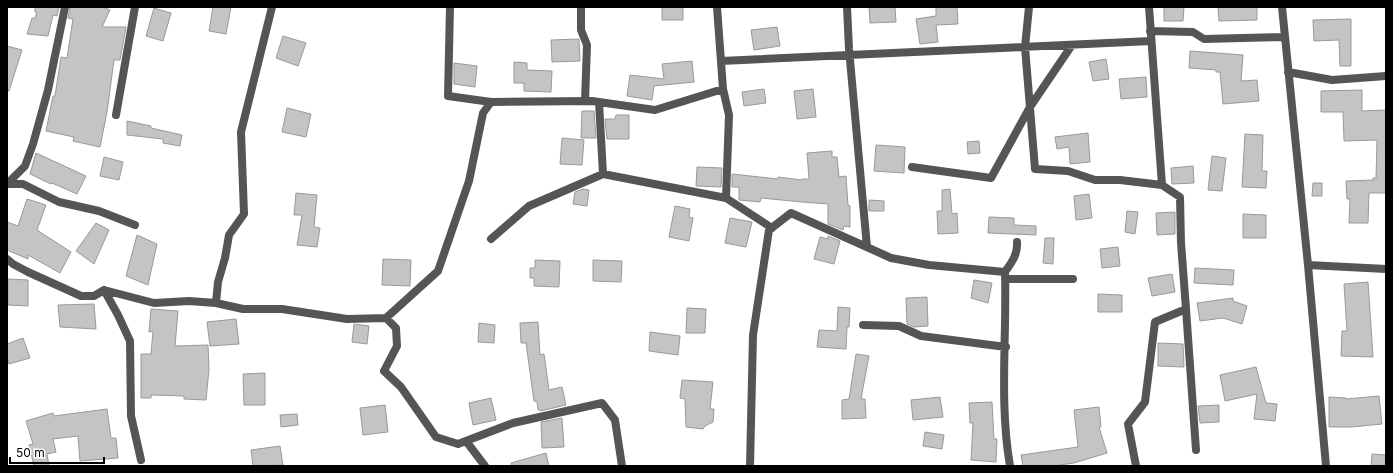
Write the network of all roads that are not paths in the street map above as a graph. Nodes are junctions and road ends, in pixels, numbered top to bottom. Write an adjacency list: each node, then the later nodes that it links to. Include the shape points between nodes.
1 (65, 7): 28 (street, via 48,90 33,144 25,166)
2 (135, 7): 25 (street)
3 (272, 7): 42 (street, via 241,132 244,214 229,236 218,282)
4 (450, 7): 22 (street, via 448,96)
5 (581, 7): 21 (street, via 581,30 587,45)
6 (717, 7): 17 (street)
7 (847, 7): 16 (street)
8 (1030, 7): 15 (street)
9 (1149, 7): 11 (street)
10 (1282, 7): 12 (street)
11 (1150, 31): 12 (street, via 1193,32 1204,39); 13 (street)
12 (1285, 36): 18 (street)
13 (1151, 42): 14 (street); 29 (street)
14 (1072, 45): 15 (street); 24 (street)
15 (1025, 47): 16 (street); 24 (street)
16 (850, 55): 17 (street); 35 (street)
17 (721, 61): 20 (street)
18 (1288, 72): 19 (street, via 1332,80); 37 (street)
19 (1386, 76)
20 (723, 89): 23 (street, via 655,110); 30 (street, via 729,116)
21 (586, 101): 22 (street); 23 (street)
22 (490, 102): 44 (street, via 483,113 469,182 438,272)
23 (599, 102): 27 (street)
24 (1030, 108): 26 (street, via 991,178); 29 (street, via 1035,169 1068,171 1095,180)
25 (116, 115)
26 (912, 167)
27 (603, 174): 30 (street); 33 (street, via 529,206)
28 (7, 184): 31 (street, via 23,184 59,202 99,211)
29 (1162, 185): 43 (street, via 1180,197)
30 (726, 198): 32 (street)
31 (135, 225)
32 (772, 228): 35 (street, via 791,213); 52 (street, via 769,230 753,335)
33 (491, 239)
34 (1017, 242): 39 (street, via 1014,259)
35 (867, 247): 39 (street, via 892,258)
36 (7, 259): 41 (street, via 28,272 81,296 94,296)
37 (1308, 265): 38 (street); 55 (street)
38 (1386, 270)
39 (1006, 275): 40 (street); 46 (street)
40 (1073, 279)
41 (104, 290): 42 (street, via 154,303 189,301); 49 (street, via 130,341 131,416)
42 (216, 304): 44 (street, via 243,309 282,309 347,319)
43 (1186, 309): 48 (street); 54 (street, via 1155,322 1145,402 1128,424)
44 (386, 318): 47 (street, via 396,328 397,346 384,371 401,387 436,437 458,444)
45 (863, 325): 46 (street, via 899,326 921,336)
46 (1006, 347): 53 (street, via 1004,414)
47 (466, 441): 50 (street); 51 (street, via 513,423 602,403 615,420)
48 (1196, 450)
49 (141, 460)
50 (485, 466)
51 (622, 466)
52 (750, 466)
53 (1010, 466)
54 (1136, 466)
55 (1326, 466)

